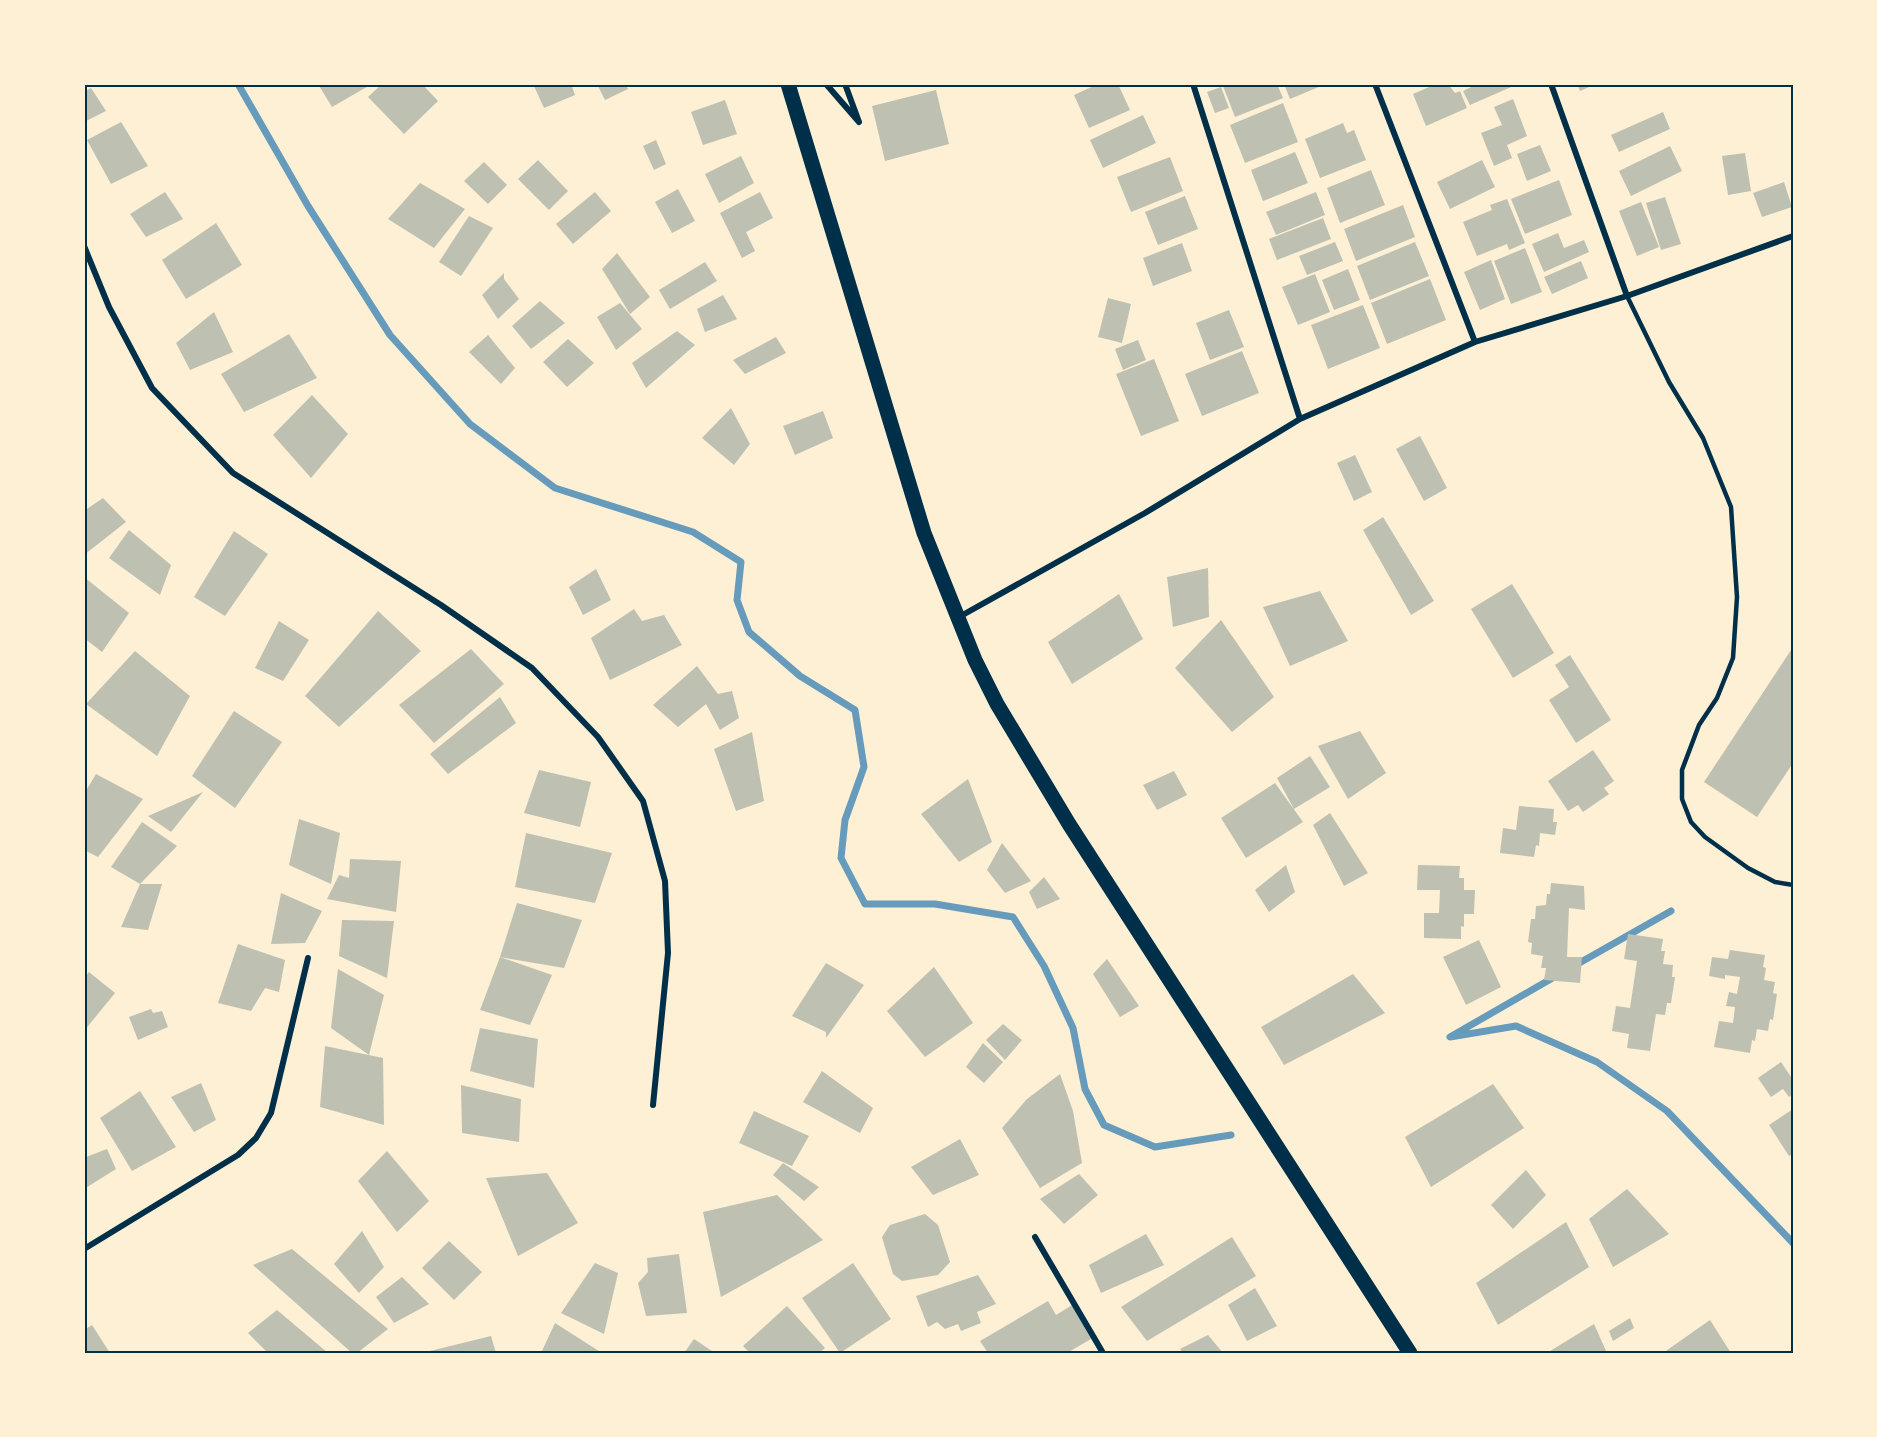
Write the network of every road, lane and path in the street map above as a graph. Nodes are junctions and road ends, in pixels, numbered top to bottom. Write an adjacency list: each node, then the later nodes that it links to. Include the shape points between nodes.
1 (788, 84): 12 (main road, via 924,532)
2 (826, 84): 3 (street, via 859,122)
3 (845, 84)
4 (1192, 84): 11 (street)
5 (1375, 84): 10 (street)
6 (1551, 84): 9 (street)
7 (1793, 237): 9 (street)
8 (84, 246): 15 (street, via 109,307 152,388 233,472 532,668 598,736 643,801 665,881 668,953)
9 (1627, 296): 10 (street); 13 (lane, via 1669,382 1703,438 1731,507 1737,597 1732,658 1682,770 1682,799 1691,822 1705,837 1775,882)
10 (1475, 342): 11 (street)
11 (1300, 419): 12 (street, via 1145,513)
12 (959, 617): 19 (main road, via 998,704 1069,824)
13 (1793, 885)
14 (308, 958): 17 (street, via 271,1113 256,1138 238,1155)
15 (653, 1105)
16 (1035, 1237): 18 (street)
17 (84, 1249)
18 (1103, 1353)
19 (1410, 1353)

